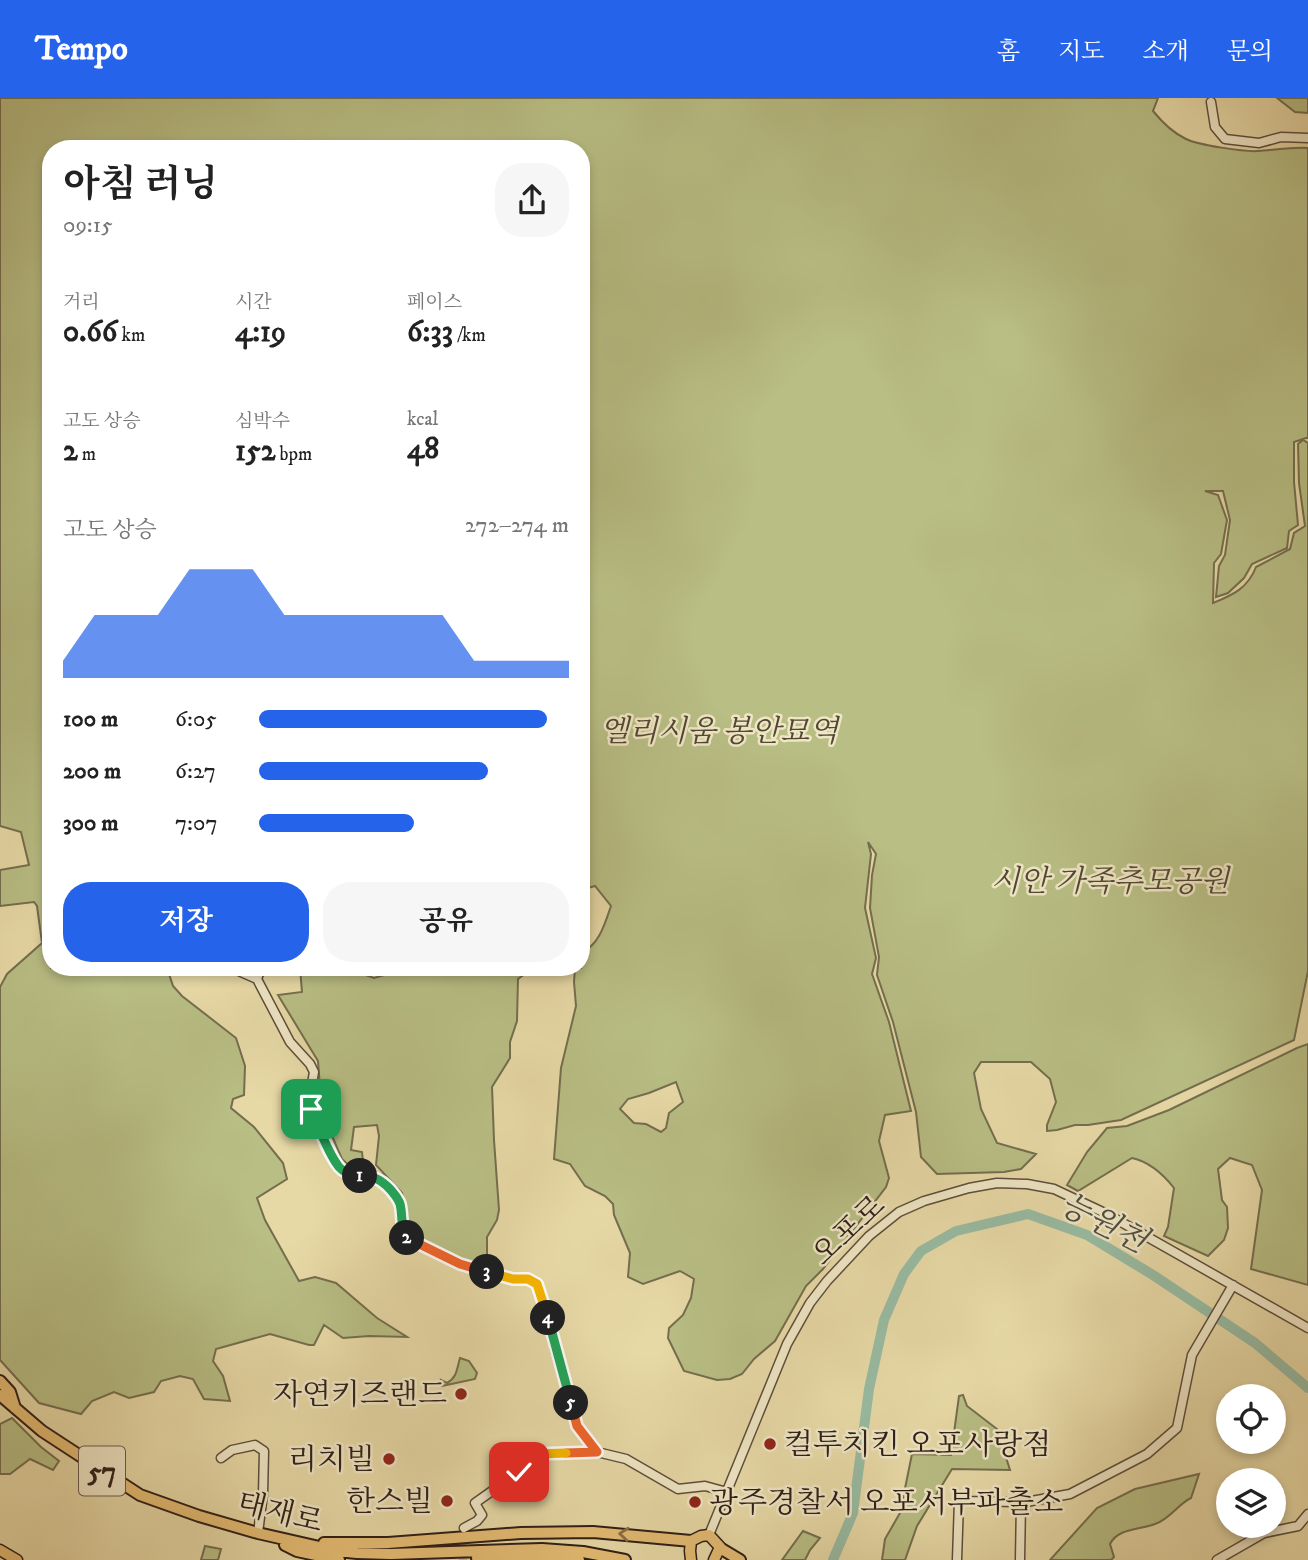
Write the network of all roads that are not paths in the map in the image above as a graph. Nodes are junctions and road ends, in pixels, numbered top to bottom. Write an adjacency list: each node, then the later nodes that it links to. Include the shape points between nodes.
1 (1211, 102): 2 (street, via 1215,127 1225,139 1259,143 1281,137)
2 (1308, 138)
3 (250, 976): 5 (street)
4 (258, 976): 5 (street)
5 (257, 979): 12 (street, via 290,1042 314,1072 311,1109 340,1169 381,1179 397,1197 408,1239 460,1264 537,1284 577,1426)
6 (1233, 1285): 7 (street, 오포로); 14 (street, 오포로, via 1107,1213 1054,1189 997,1184 924,1201 899,1212 869,1236 810,1303 788,1344); 15 (street, via 1192,1355 1177,1428 1147,1454 1070,1494)
7 (1308, 1328)
8 (0, 1381): 11 (highway)
9 (0, 1395): 11 (highway, 태재로 / 57)
10 (0, 1401): 21 (highway, 태재로 / 57, via 38,1434 139,1500)
11 (15, 1408): 18 (highway, 태재로 / 57, via 141,1495)
12 (597, 1452): 14 (street, via 626,1459 678,1489 705,1486); 17 (street, via 534,1454 519,1472 475,1503 482,1515)
13 (221, 1458): 18 (street, via 232,1450 256,1445 264,1451)
14 (727, 1492): 19 (street, 오포로)
15 (1021, 1502): 31 (street, via 959,1501); 32 (street)
16 (1308, 1514): 33 (street, via 1298,1526 1264,1533)
17 (464, 1528)
18 (258, 1534): 21 (highway, 태재로 / 57)
19 (709, 1535): 20 (main road); 22 (main road)
20 (691, 1541): 21 (highway, one-way to 21, via 593,1532 388,1543); 28 (main road)
21 (286, 1543): 25 (highway, via 297,1551); 26 (highway, 태재로 / 57, via 358,1558); 27 (highway, 태재로 / 57, via 391,1554 542,1549)
22 (720, 1548): 29 (main road); 30 (highway)
23 (0, 1550): 24 (main road)
24 (17, 1560)
25 (339, 1560)
26 (579, 1560)
27 (625, 1560)
28 (691, 1560)
29 (714, 1560)
30 (740, 1560)
31 (957, 1560)
32 (1020, 1560)
33 (1217, 1560)

